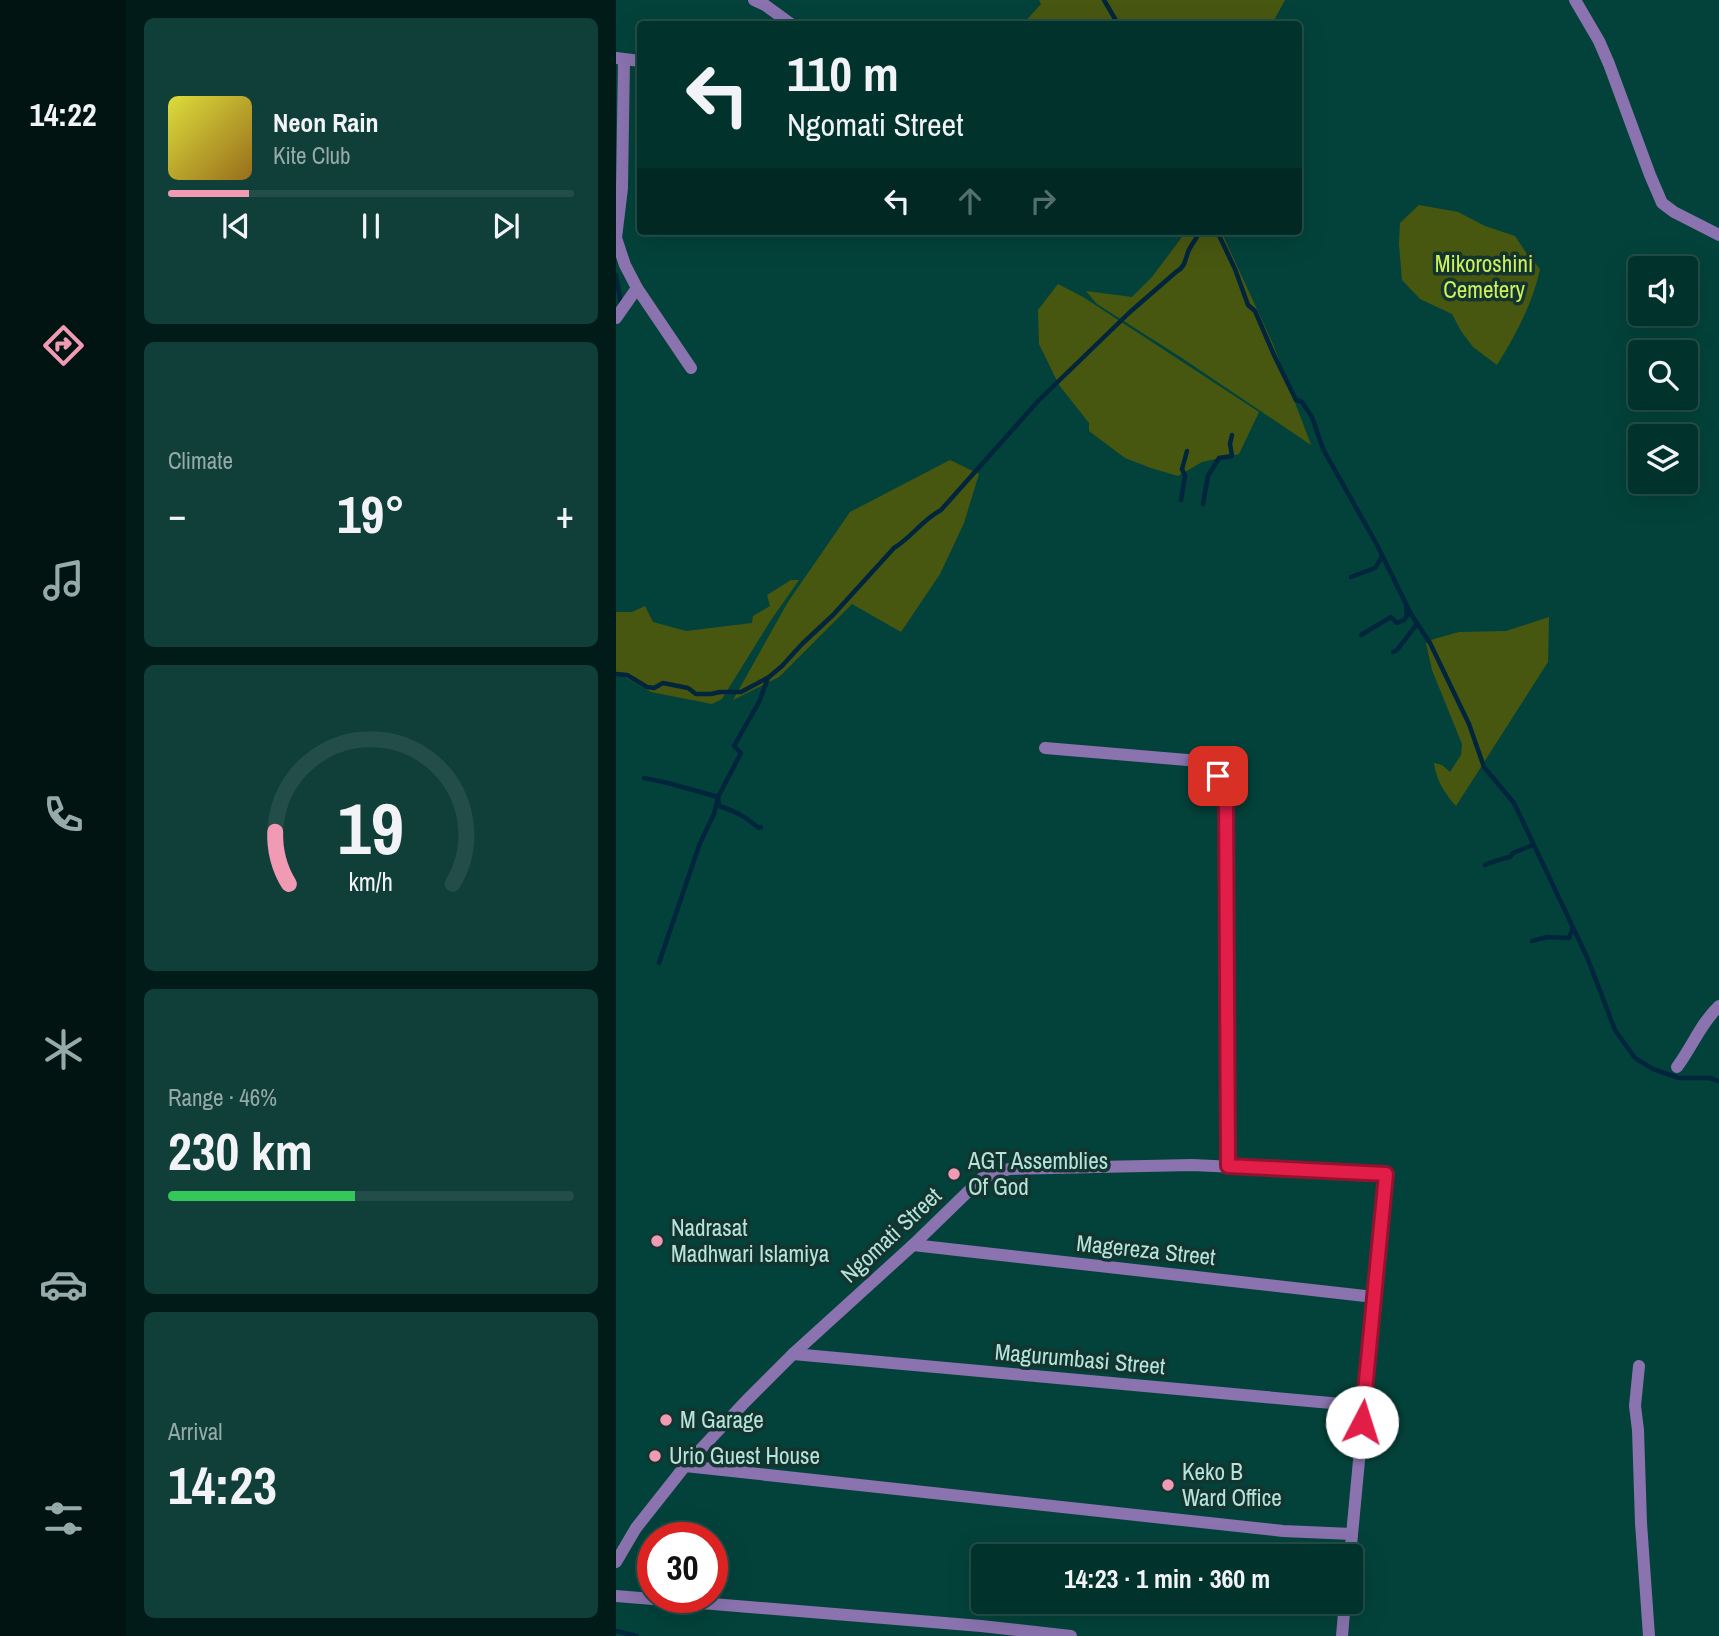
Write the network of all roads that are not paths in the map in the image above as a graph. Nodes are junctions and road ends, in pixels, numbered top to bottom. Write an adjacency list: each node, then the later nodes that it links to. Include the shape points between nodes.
1 (754, 0): 3 (street)
2 (1575, 0): 5 (street, via 1609,64 1662,203)
3 (787, 21)
4 (620, 60): 6 (street, via 622,188)
5 (1719, 234)
6 (616, 238): 7 (street)
7 (637, 288): 8 (street); 9 (street)
8 (616, 318)
9 (691, 368)
10 (1045, 748): 13 (street, via 1199,761 1218,776 1226,790)
11 (1719, 1006): 12 (street)
12 (1677, 1067)
13 (1228, 1166): 14 (street, Ngomati Street, via 1009,1168 982,1178); 15 (street, Ngomati Street, via 1386,1174)
14 (913, 1245): 15 (street, Magereza Street); 16 (street, Ngomati Street)
15 (1374, 1297): 18 (street)
16 (793, 1354): 18 (street, Magurumbasi Street); 19 (street, Ngomati Street)
17 (1639, 1366): 27 (street, via 1635,1406)
18 (1364, 1406): 20 (street)
19 (685, 1466): 20 (street, via 1283,1531); 22 (street, Ngomati Street, via 636,1528)
20 (1352, 1534): 21 (street)
21 (1351, 1544)
22 (616, 1562)
23 (616, 1596): 25 (street)
24 (1344, 1614): 26 (street)
25 (1071, 1636)
26 (1342, 1636)
27 (1649, 1636)

